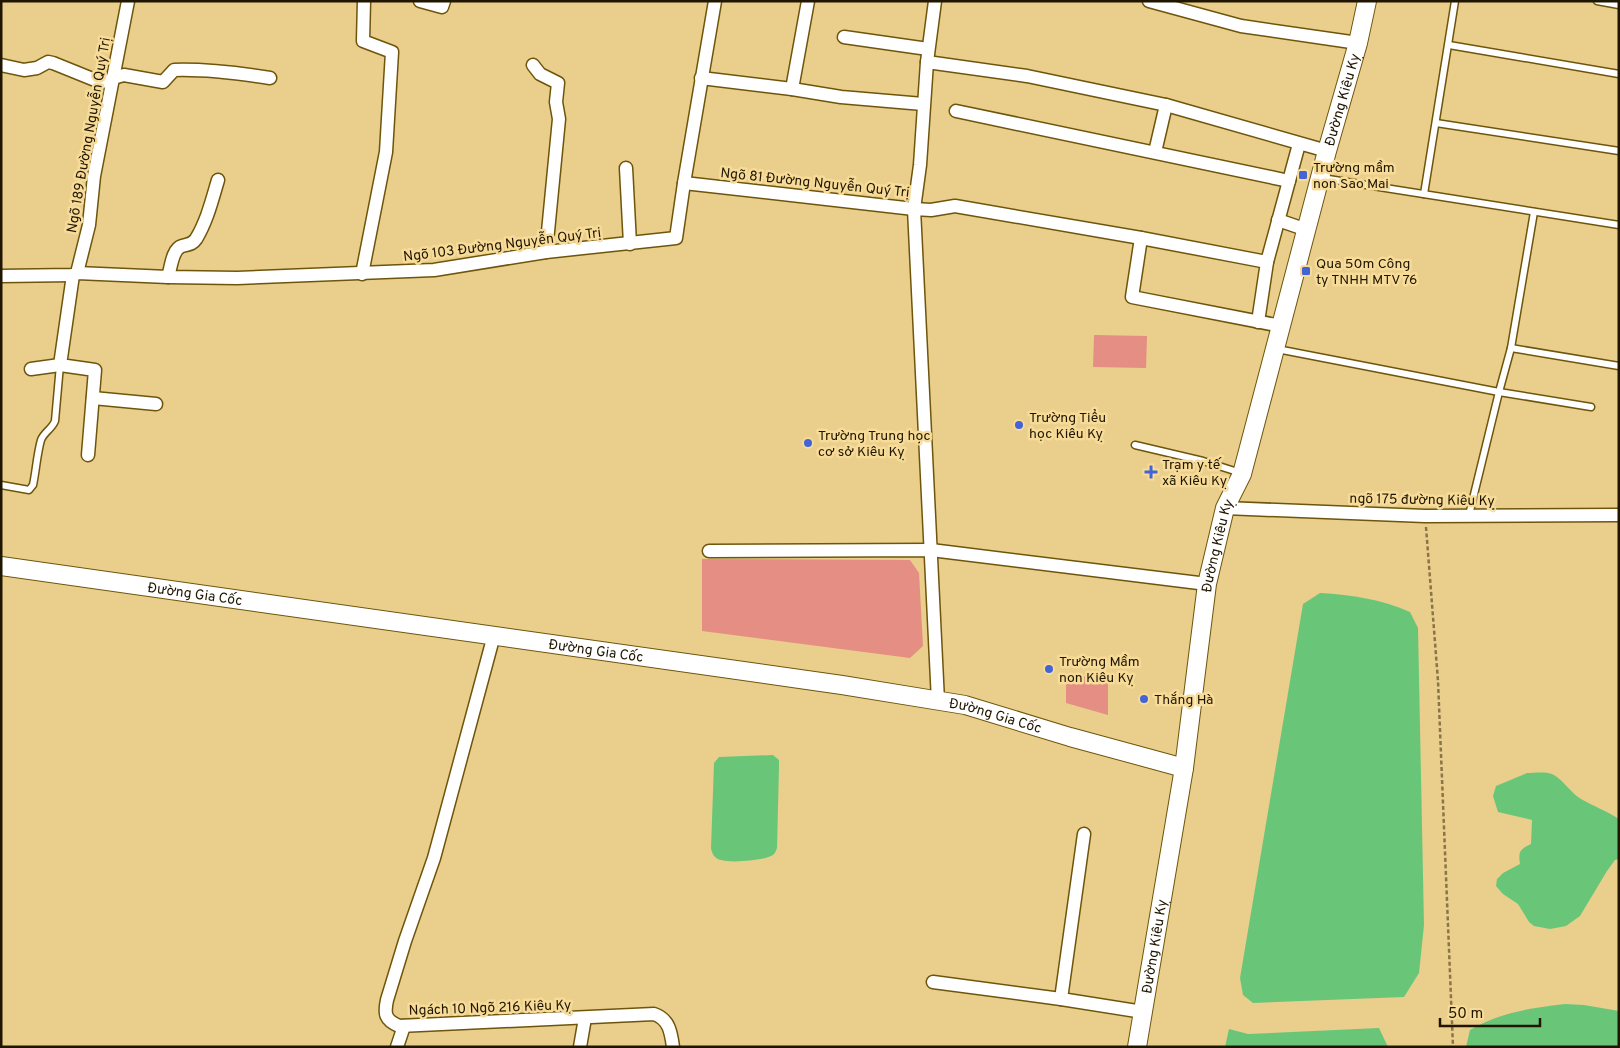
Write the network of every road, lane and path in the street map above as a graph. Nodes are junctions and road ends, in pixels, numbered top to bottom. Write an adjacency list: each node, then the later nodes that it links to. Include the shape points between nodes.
1 (128, 1): 20 (street, Ngõ 189 Đường Nguyễn Quý Trị)
2 (364, 1): 48 (street, via 363,41 392,52 386,152)
3 (420, 1): 4 (street, via 442,7)
4 (444, 1)
5 (715, 1): 22 (street, Ngõ 103 Đường Nguyễn Quý Trị)
6 (808, 1): 23 (street)
7 (935, 1): 16 (street, Ngõ 81 Đường Nguyễn Quý Trị)
8 (1149, 1): 14 (street, via 1241,26)
9 (1367, 1): 14 (street, Đường Kiêu Kỵ)
10 (1455, 1): 15 (lane)
11 (1597, 1): 12 (lane)
12 (1619, 5)
13 (844, 37): 16 (street)
14 (1358, 43): 29 (street, Đường Kiêu Kỵ)
15 (1449, 45): 19 (lane); 27 (lane)
16 (928, 56): 24 (street, Ngõ 81 Đường Nguyễn Quý Trị); 25 (street)
17 (1, 65): 20 (street, via 24,70 53,62 100,82)
18 (533, 65): 45 (street, via 540,74 558,83 558,119)
19 (1619, 74)
20 (113, 78): 21 (street, via 132,75 163,82 174,70 215,70); 47 (street, Ngõ 189 Đường Nguyễn Quý Trị, via 94,176 89,225)
21 (270, 78)
22 (701, 78): 23 (street); 36 (street, Ngõ 103 Đường Nguyễn Quý Trị)
23 (792, 89): 24 (street)
24 (923, 104): 38 (street, Ngõ 81 Đường Nguyễn Quý Trị)
25 (1166, 105): 28 (street); 31 (street)
26 (956, 111): 31 (street)
27 (1436, 123): 30 (lane); 37 (lane)
28 (1299, 144): 29 (street); 35 (street)
29 (1326, 151): 33 (street, Đường Kiêu Kỵ)
30 (1619, 151)
31 (1155, 152): 35 (street)
32 (626, 168): 44 (street)
33 (1321, 178): 37 (lane); 42 (street, Đường Kiêu Kỵ)
34 (218, 180): 50 (street, via 205,222 194,241 176,251)
35 (1289, 181): 40 (street)
36 (684, 183): 38 (street, Ngõ 81 Đường Nguyễn Quý Trị); 44 (street, Ngõ 103 Đường Nguyễn Quý Trị, via 676,238)
37 (1424, 194): 39 (lane)
38 (914, 209): 43 (street, via 955,206); 70 (street)
39 (1534, 212): 41 (lane); 53 (lane)
40 (1278, 220): 42 (street); 46 (street)
41 (1619, 225)
42 (1307, 230): 52 (street, Đường Kiêu Kỵ)
43 (1141, 238): 46 (street); 51 (street, via 1132,297)
44 (630, 244): 45 (street, Ngõ 103 Đường Nguyễn Quý Trị)
45 (546, 252): 48 (street, Ngõ 103 Đường Nguyễn Quý Trị, via 434,270)
46 (1267, 262): 51 (street)
47 (75, 274): 49 (street, Ngõ 103 Đường Nguyễn Quý Trị); 50 (street, Ngõ 103 Đường Nguyễn Quý Trị); 55 (street, Ngõ 189 Đường Nguyễn Quý Trị)
48 (362, 274): 50 (street, Ngõ 103 Đường Nguyễn Quý Trị)
49 (1, 276)
50 (168, 277)
51 (1258, 322): 52 (street)
52 (1281, 326): 54 (street, Đường Kiêu Kỵ)
53 (1511, 348): 56 (lane); 58 (lane)
54 (1276, 349): 58 (lane); 64 (street, Đường Kiêu Kỵ)
55 (60, 365): 57 (street); 59 (street, via 95,370); 65 (lane, via 55,420 41,442 33,485 29,490)
56 (1619, 366)
57 (30, 369)
58 (1499, 392): 61 (lane); 67 (lane)
59 (93, 398): 60 (street); 63 (street)
60 (156, 404)
61 (1591, 407)
62 (1135, 445): 64 (lane)
63 (88, 455)
64 (1242, 474): 66 (street, Đường Kiêu Kỵ)
65 (1, 485)
66 (1225, 508): 69 (street, ngõ 175 đường Kiêu Kỵ); 73 (street, Đường Kiêu Kỵ)
67 (1469, 515): 68 (street, ngõ 175 đường Kiêu Kỵ); 69 (street, ngõ 175 đường Kiêu Kỵ)
68 (1619, 515)
69 (1425, 516): 87 (path, via 1438,681)
70 (931, 550): 71 (street); 73 (street); 75 (street)
71 (709, 551)
72 (1, 566): 74 (street, Đường Gia Cốc)
73 (1206, 584): 76 (street, Đường Kiêu Kỵ)
74 (494, 636): 75 (street, Đường Gia Cốc); 82 (street, Ngách 10 Ngõ 216 Kiêu Kỵ, via 434,858 385,1008 391,1023)
75 (938, 701): 76 (street, Đường Gia Cốc, via 964,705)
76 (1184, 768): 80 (street, Đường Kiêu Kỵ)
77 (1084, 834): 79 (street)
78 (933, 982): 79 (street)
79 (1061, 999): 80 (street)
80 (1143, 1012): 86 (street, Đường Kiêu Kỵ)
81 (585, 1018): 82 (street, Ngách 10 Ngõ 216 Kiêu Kỵ); 84 (street); 85 (street, Ngách 10 Ngõ 216 Kiêu Kỵ, via 661,1016 671,1031)
82 (404, 1026): 83 (street)
83 (397, 1047)
84 (580, 1047)
85 (674, 1047)
86 (1137, 1047)
87 (1453, 1047)

